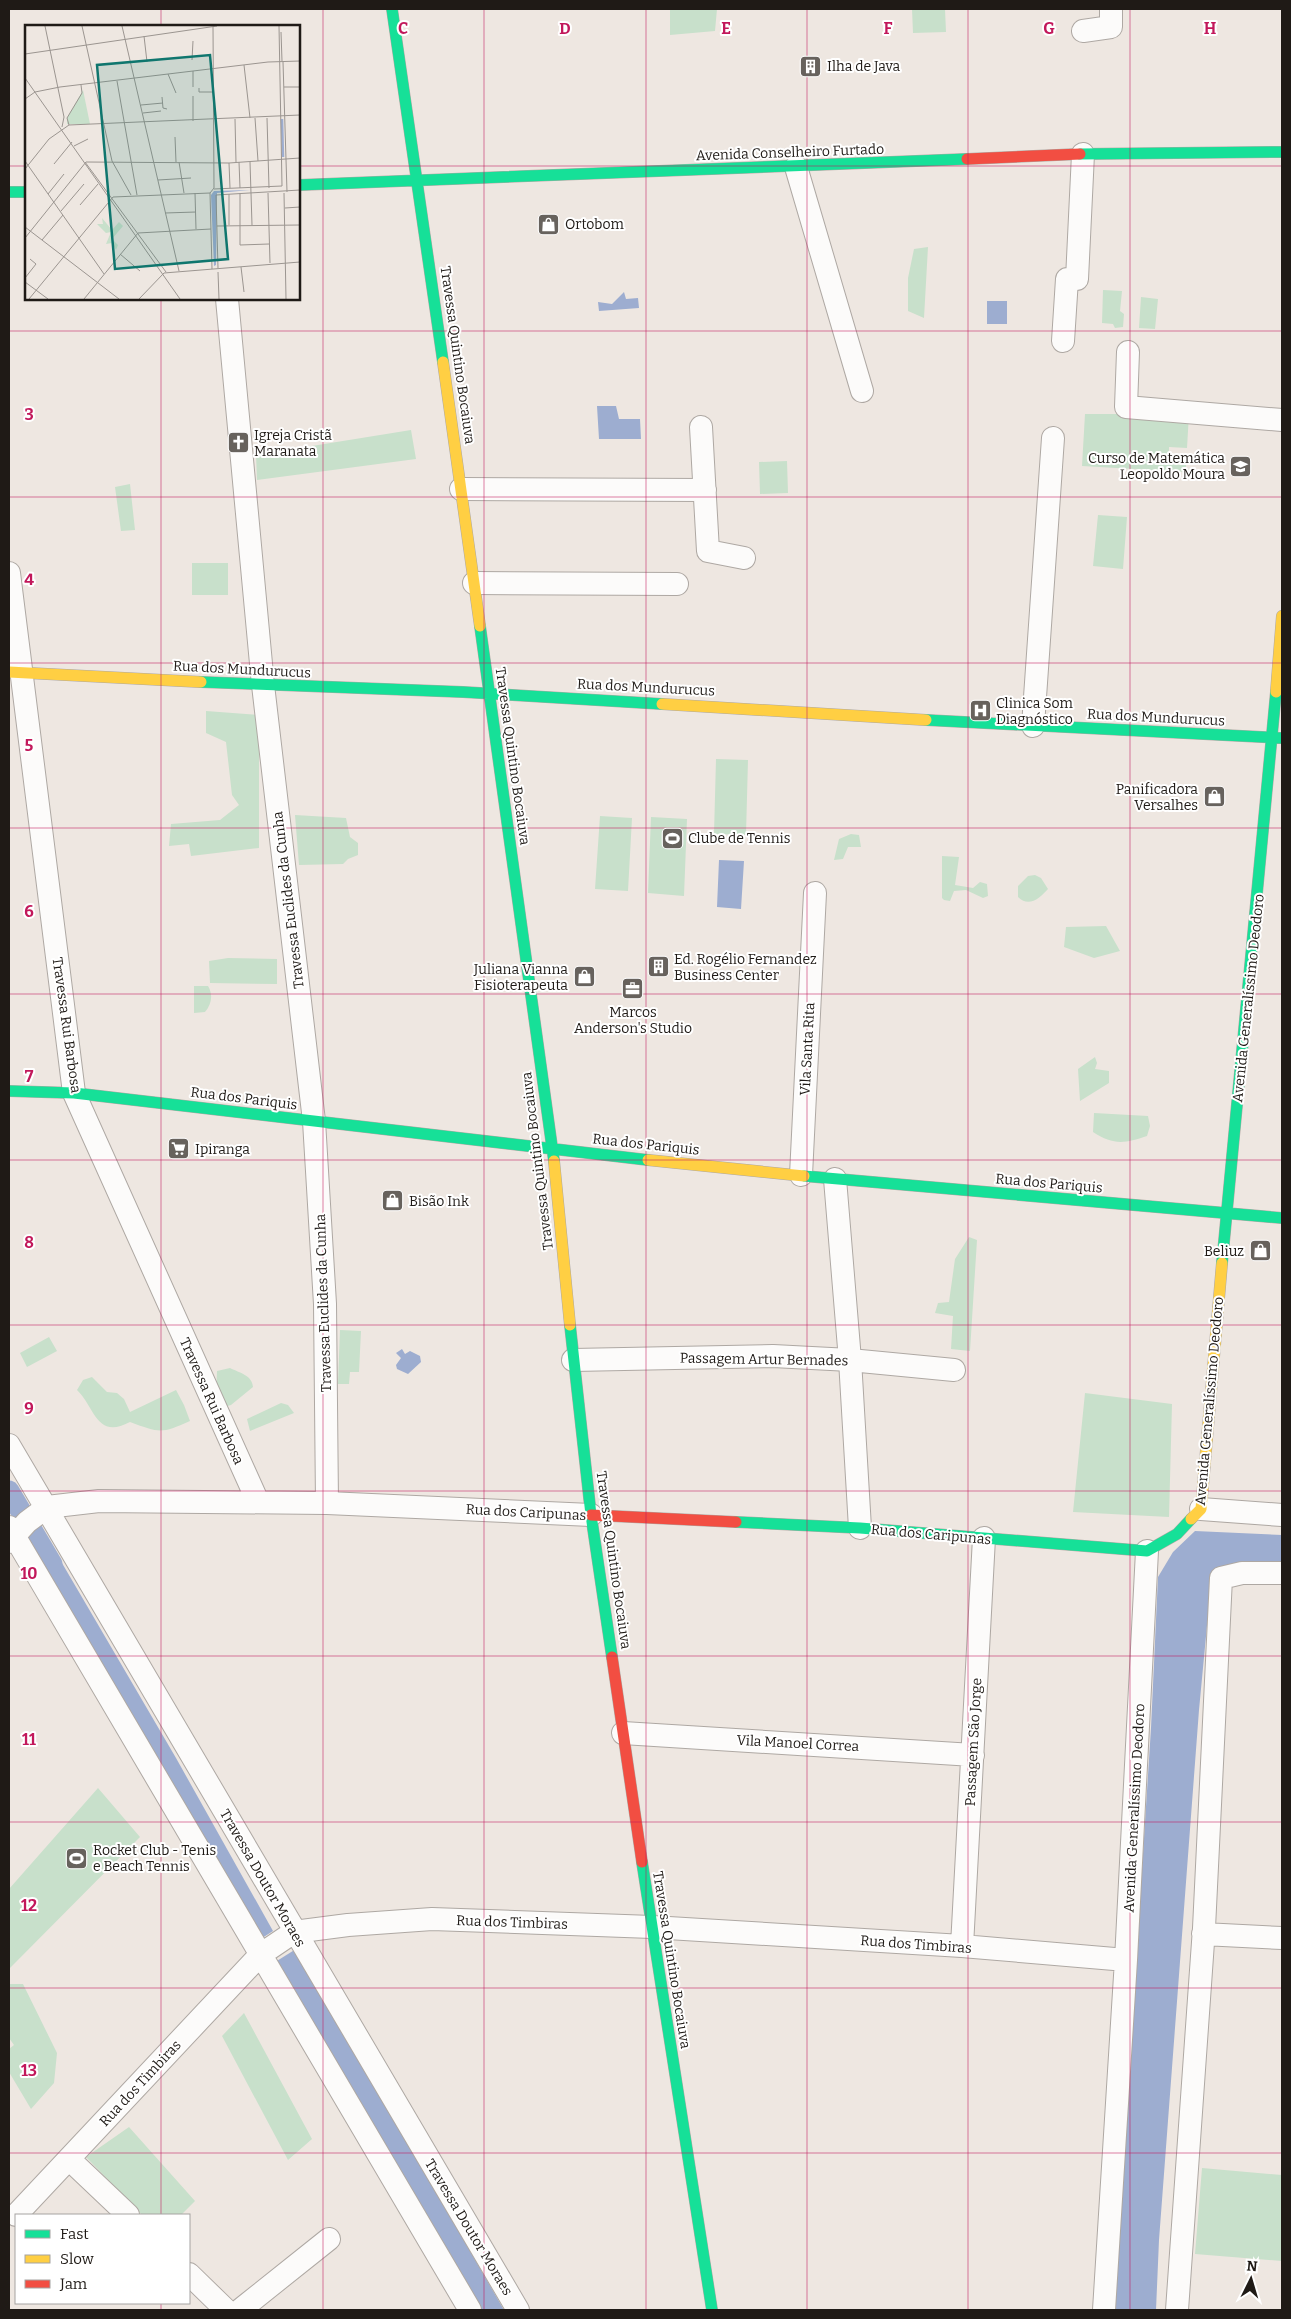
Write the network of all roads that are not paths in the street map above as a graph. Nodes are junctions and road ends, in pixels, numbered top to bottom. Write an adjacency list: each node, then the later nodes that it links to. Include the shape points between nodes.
1 (392, 9): 7 (street, Travessa Quintino Bocaiuva)
2 (1111, 9): 3 (street, via 1111,27)
3 (1083, 31)
4 (1282, 152): 5 (street, Avenida Conselheiro Furtado)
5 (1083, 154): 6 (street, Avenida Conselheiro Furtado); 12 (street, via 1077,279 1067,279)
6 (796, 167): 7 (street, Avenida Conselheiro Furtado); 14 (street)
7 (418, 181): 8 (street, Avenida Conselheiro Furtado); 18 (street, Travessa Quintino Bocaiuva)
8 (300, 185)
9 (9, 192): 10 (street)
10 (25, 192)
11 (227, 300): 26 (street, Travessa Euclides da Cunha)
12 (1063, 341)
13 (1128, 352): 15 (street, via 1126,406)
14 (862, 391)
15 (1282, 420)
16 (701, 427): 19 (street)
17 (1053, 438): 28 (street)
18 (461, 489): 19 (street); 22 (street, Travessa Quintino Bocaiuva)
19 (705, 490): 20 (street, via 708,551)
20 (744, 558)
21 (9, 573): 25 (street, Travessa Rui Barbosa)
22 (474, 583): 23 (street); 27 (street, Travessa Quintino Bocaiuva)
23 (677, 584)
24 (1282, 616): 29 (street, Avenida Generalíssimo Deodoro)
25 (16, 673): 26 (street, Rua dos Mundurucus); 32 (street, Travessa Rui Barbosa)
26 (263, 686): 27 (street, Rua dos Mundurucus); 33 (street, Travessa Euclides da Cunha)
27 (490, 693): 28 (street, Rua dos Mundurucus); 34 (street, Travessa Quintino Bocaiuva)
28 (1034, 726): 29 (street, Rua dos Mundurucus)
29 (1278, 738): 37 (street, Avenida Generalíssimo Deodoro)
30 (815, 893): 35 (street, Vila Santa Rita)
31 (9, 1091): 32 (street, Rua dos Pariquis)
32 (74, 1093): 33 (street, Rua dos Pariquis); 43 (street, Travessa Rui Barbosa)
33 (314, 1121): 34 (street, Rua dos Pariquis); 44 (street, Travessa Euclides da Cunha, via 325,1304)
34 (553, 1150): 35 (street, Rua dos Pariquis); 39 (street, Travessa Quintino Bocaiuva)
35 (801, 1176): 36 (street, Rua dos Pariquis)
36 (835, 1180): 37 (street, Rua dos Pariquis); 40 (street)
37 (1226, 1213): 38 (street, Rua dos Pariquis); 46 (street, Avenida Generalíssimo Deodoro)
38 (1282, 1218)
39 (573, 1360): 40 (street, Passagem Artur Bernades, via 773,1356); 47 (street, Travessa Quintino Bocaiuva)
40 (850, 1360): 41 (street, Passagem Artur Bernades); 49 (street)
41 (954, 1370)
42 (9, 1445): 45 (street, Travessa Doutor Moraes)
43 (258, 1502): 44 (street, Rua dos Caripunas); 45 (street, Rua dos Caripunas, via 99,1501)
44 (327, 1503): 47 (street, Rua dos Caripunas)
45 (47, 1507): 50 (street); 57 (street, Travessa Doutor Moraes)
46 (1201, 1509): 48 (street); 52 (street, Avenida Generalíssimo Deodoro, via 1177,1534)
47 (591, 1515): 49 (street, Rua dos Caripunas); 54 (street, Travessa Quintino Bocaiuva)
48 (1282, 1515)
49 (860, 1528): 51 (street, Rua dos Caripunas)
50 (11, 1535): 61 (street)
51 (984, 1538): 52 (street, Rua dos Caripunas); 55 (street, Passagem São Jorge)
52 (1146, 1551): 62 (street, Avenida Generalíssimo Deodoro)
53 (1282, 1573): 58 (street, via 1242,1573 1222,1578)
54 (623, 1733): 55 (street, Vila Manoel Correa); 56 (street, Travessa Quintino Bocaiuva)
55 (973, 1755): 60 (street, Passagem São Jorge)
56 (652, 1927): 57 (street, Rua dos Timbiras, via 432,1919); 60 (street, Rua dos Timbiras); 72 (street, Travessa Quintino Bocaiuva)
57 (294, 1932): 61 (street, Rua dos Timbiras); 71 (street, Travessa Doutor Moraes)
58 (1203, 1934): 59 (street); 74 (street)
59 (1282, 1938)
60 (962, 1946): 62 (street, Rua dos Timbiras)
61 (260, 1954): 63 (street, Rua dos Timbiras); 70 (street)
62 (1126, 1960): 73 (street, Avenida Generalíssimo Deodoro)
63 (69, 2159): 64 (street, Rua dos Timbiras); 65 (street)
64 (17, 2214)
65 (127, 2214)
66 (329, 2239): 69 (street)
67 (190, 2275): 68 (street)
68 (226, 2310)
69 (240, 2310)
70 (470, 2310)
71 (518, 2310)
72 (712, 2310)
73 (1104, 2310)
74 (1177, 2310)

